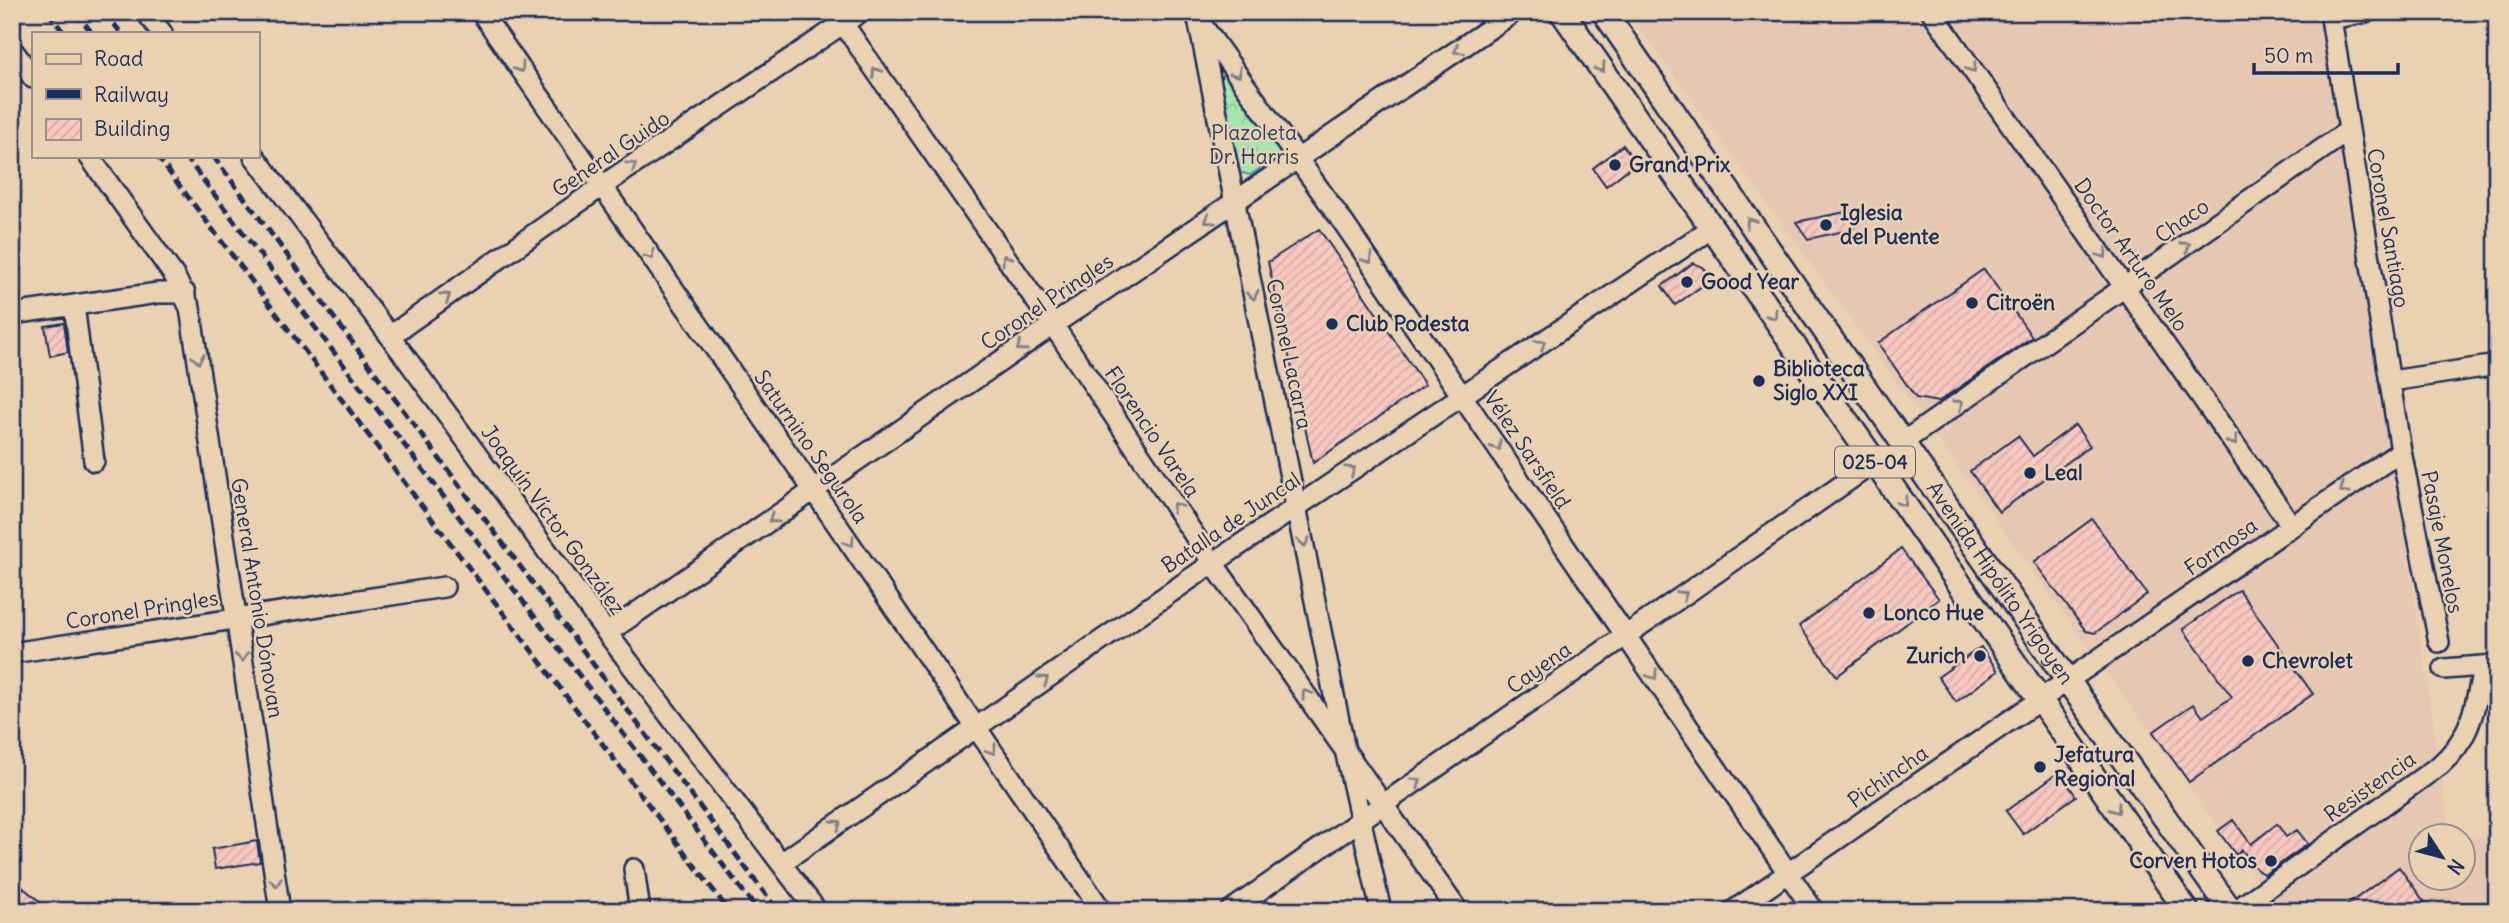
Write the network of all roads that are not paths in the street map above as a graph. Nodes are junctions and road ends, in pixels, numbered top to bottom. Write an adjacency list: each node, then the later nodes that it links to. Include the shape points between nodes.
1 (146, 12): 12 (street)
2 (481, 12): 19 (street, Saturnino Segurola, one-way to 19)
3 (860, 12): 11 (street, General Guido)
4 (1514, 12): 18 (street, Coronel Pringles, one-way to 18)
5 (1562, 12): 21 (main road, Avenida Hipólito Yrigoyen / 025-04, one-way to 21)
6 (1604, 12): 31 (main road, Avenida Hipólito Yrigoyen / 025-04, one-way to 6)
7 (1932, 12): 22 (street, Doctor Arturo Melo, one-way to 22)
8 (2367, 12): 10 (street)
9 (1197, 15): 18 (street, Vélez Sarsfield, one-way to 18); 20 (street, Coronel Lacarra)
10 (2330, 15): 15 (street, Coronel Santiago)
11 (839, 18): 19 (street, General Guido, one-way to 11); 26 (street, Florencio Varela, one-way to 11)
12 (161, 32)
13 (12, 48): 14 (street)
14 (32, 77)
15 (2348, 131): 22 (street, Chaco, one-way to 15); 29 (street, Coronel Santiago)
16 (90, 158): 23 (street)
17 (256, 158): 27 (street, Joaquín Víctor González)
18 (1297, 158): 20 (street, Coronel Pringles); 30 (street, Vélez Sarsfield, one-way to 30)
19 (602, 186): 27 (street, General Guido, one-way to 19); 35 (street, Saturnino Segurola, one-way to 35)
20 (1234, 202): 26 (street, Coronel Pringles, one-way to 26); 36 (street, Coronel Lacarra, one-way to 36)
21 (1712, 228): 30 (street, Batalla de Juncal, one-way to 21); 34 (main road, Avenida Hipólito Yrigoyen / 025-04, one-way to 34)
22 (2127, 288): 31 (street, Chaco, one-way to 22); 37 (street, Doctor Arturo Melo, one-way to 37)
23 (185, 293): 24 (street); 40 (street, General Antonio Dónovan, one-way to 40)
24 (74, 305): 25 (street); 33 (street)
25 (12, 314)
26 (1053, 325): 35 (street, Coronel Pringles, one-way to 35); 38 (street, Florencio Varela, one-way to 26)
27 (390, 336): 41 (street, Joaquín Víctor González)
28 (2497, 365): 29 (street)
29 (2391, 381): 32 (street, Coronel Santiago)
30 (1463, 396): 36 (street, Batalla de Juncal, one-way to 30); 42 (street, Vélez Sarsfield, one-way to 42)
31 (1903, 442): 47 (main road, Avenida Hipólito Yrigoyen / 025-04)
32 (2401, 451): 37 (street, Formosa, one-way to 37); 43 (street, Pasaje Monelos)
33 (94, 461)
34 (1875, 462): 42 (street, Cayena, one-way to 34); 48 (main road, Avenida Hipólito Yrigoyen / 025-04, one-way to 48)
35 (814, 491): 41 (street, Coronel Pringles, one-way to 41); 49 (street, Saturnino Segurola, one-way to 49)
36 (1297, 506): 38 (street, Batalla de Juncal); 50 (street, Coronel Lacarra, one-way to 50)
37 (2291, 525): 47 (street, Formosa)
38 (1213, 563): 49 (street, Batalla de Juncal, one-way to 38); 50 (street, Florencio Varela, one-way to 38)
39 (444, 587): 40 (street, Coronel Pringles)
40 (237, 618): 44 (street, Coronel Pringles); 56 (street, General Antonio Dónovan, one-way to 56)
41 (607, 633): 53 (street, Joaquín Víctor González)
42 (1625, 635): 51 (street, Cayena, one-way to 42); 55 (street, Vélez Sarsfield, one-way to 55)
43 (2439, 642)
44 (12, 653)
45 (2490, 666): 46 (street, Resistencia); 66 (street, Resistencia, via 2466,735 2455,752)
46 (2444, 668)
47 (2068, 681): 48 (street, Pichincha); 66 (main road, Avenida Hipólito Yrigoyen / 025-04)
48 (2039, 700): 55 (street, Pichincha); 65 (main road, Avenida Hipólito Yrigoyen / 025-04, one-way to 65)
49 (976, 727): 53 (street, Batalla de Juncal, one-way to 49); 59 (street, Saturnino Segurola, one-way to 59)
50 (1345, 750): 51 (street, Florencio Varela); 52 (street, Coronel Lacarra)
51 (1384, 806): 52 (street, Cayena); 62 (street, Florencio Varela)
52 (1361, 821): 60 (street, Cayena); 61 (street, Coronel Lacarra)
53 (781, 863): 58 (street, Joaquín Víctor González)
54 (634, 869): 57 (street)
55 (1788, 874): 63 (street, Pichincha); 64 (street, Vélez Sarsfield)
56 (280, 911)
57 (639, 911)
58 (817, 911)
59 (1101, 911)
60 (1230, 911)
61 (1381, 911)
62 (1458, 911)
63 (1733, 911)
64 (1814, 911)
65 (2187, 911)
66 (2233, 911)

